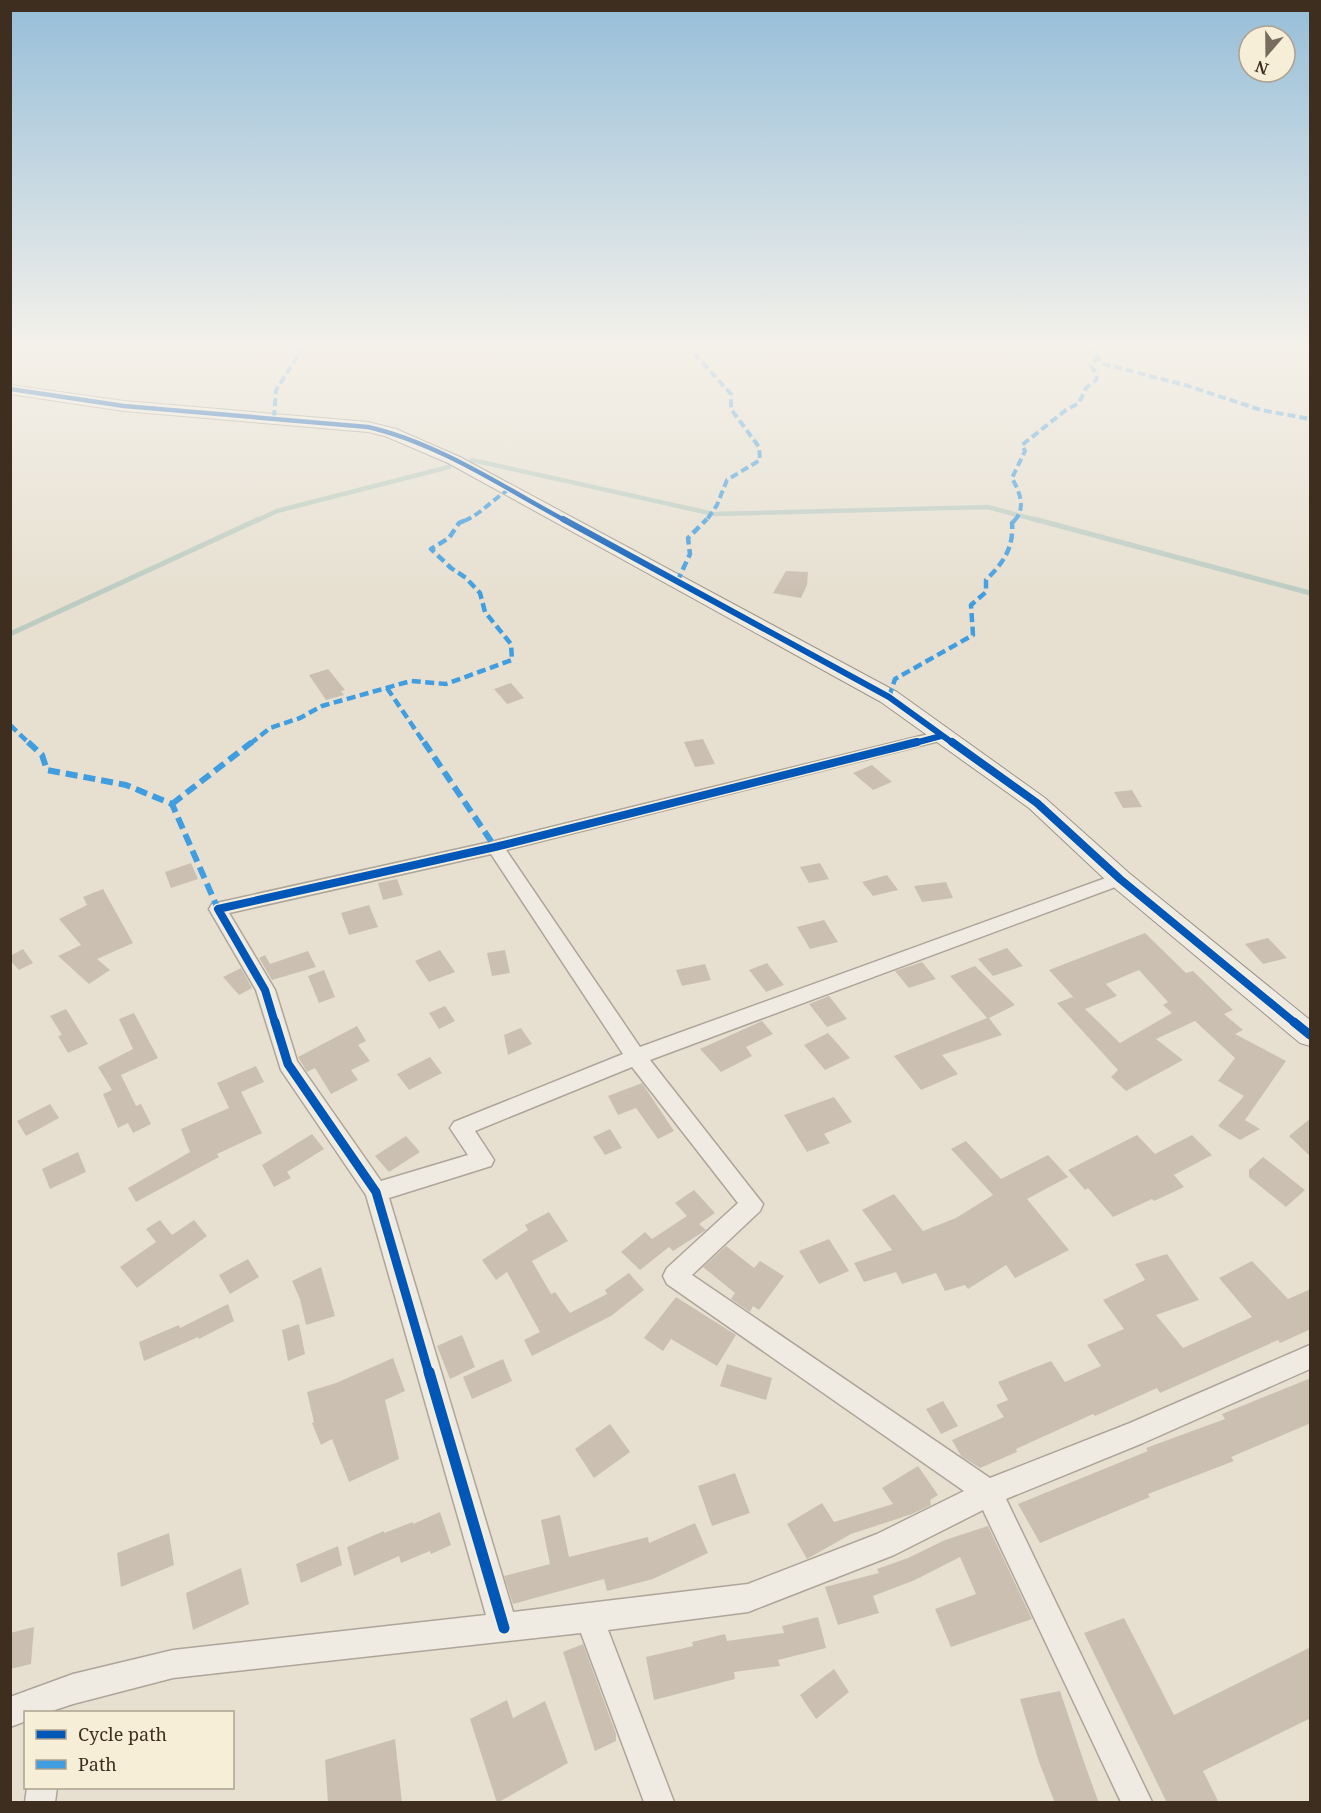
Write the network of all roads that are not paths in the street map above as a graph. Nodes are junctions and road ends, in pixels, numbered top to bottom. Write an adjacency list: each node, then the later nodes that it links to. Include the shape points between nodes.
1 (363, 428): 2 (street, via 390,432 454,460 889,697)
2 (941, 736): 3 (street); 4 (street, via 1037,803)
3 (495, 847): 6 (street); 7 (street, via 218,909 265,990 288,1064)
4 (1120, 879): 5 (street); 6 (street)
5 (1311, 1035)
6 (636, 1057): 7 (street, via 460,1128 483,1160); 9 (street, via 752,1204 675,1276)
7 (376, 1192): 11 (street)
8 (1311, 1357): 9 (street)
9 (989, 1493): 10 (street, via 884,1545 748,1598); 15 (street)
10 (589, 1618): 11 (street); 14 (street)
11 (504, 1628): 12 (street, via 173,1664)
12 (54, 1704): 13 (street)
13 (10, 1712)
14 (659, 1803)
15 (1137, 1803)

